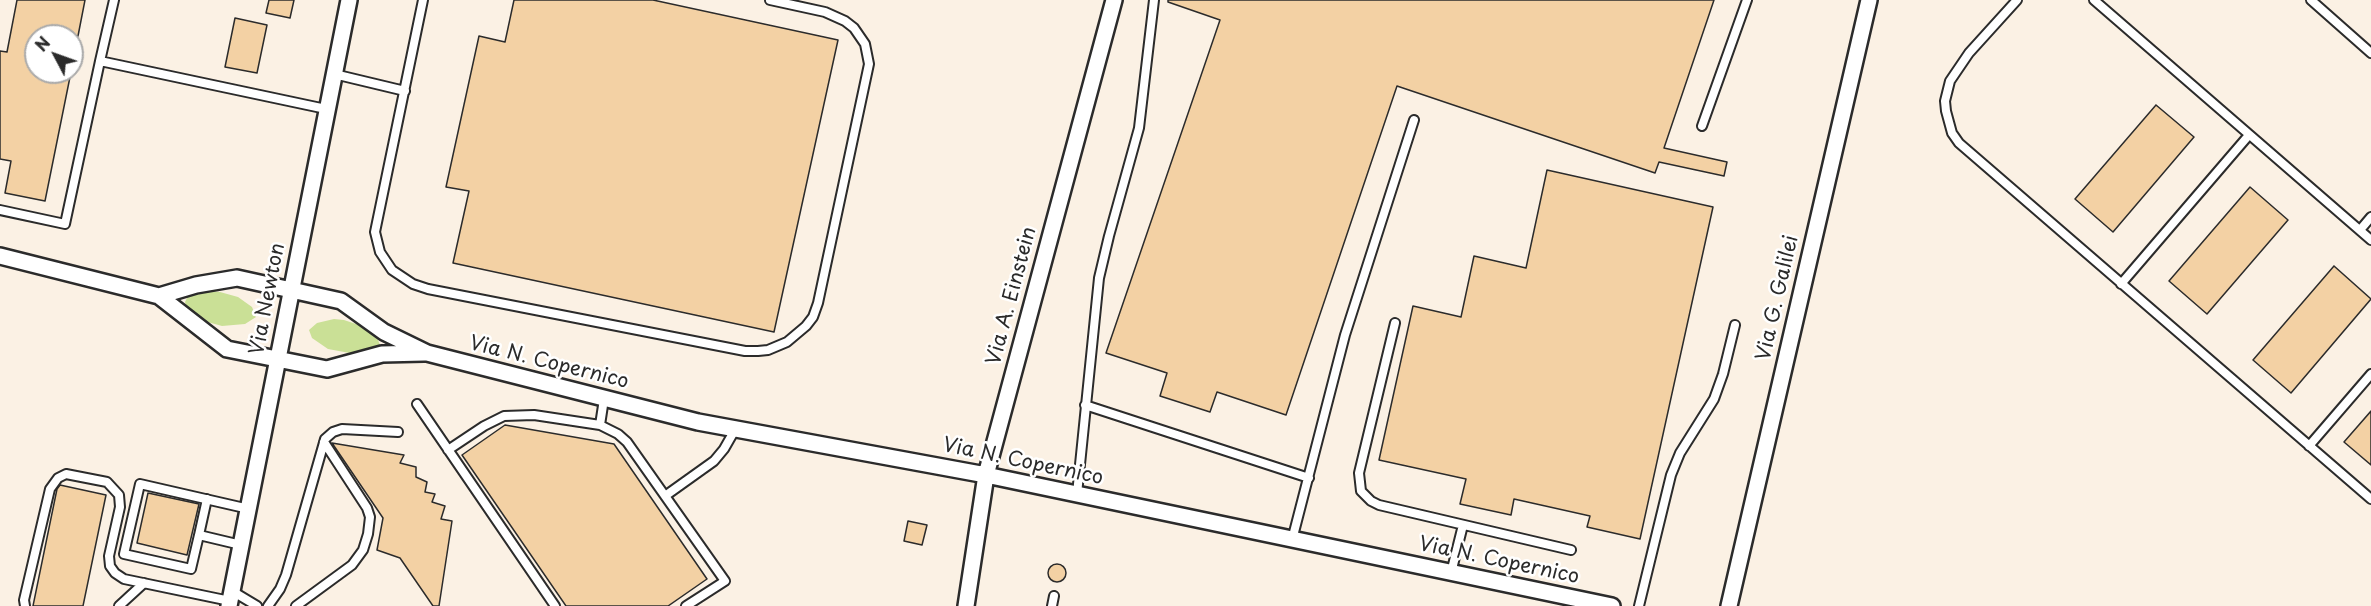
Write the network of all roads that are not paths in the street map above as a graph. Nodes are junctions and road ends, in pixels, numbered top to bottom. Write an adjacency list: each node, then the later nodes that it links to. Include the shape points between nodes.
1 (114, 0): 13 (lane)
2 (349, 0): 14 (street, Via Newton)
3 (423, 0): 15 (lane)
4 (770, 0): 15 (lane, via 825,12 845,21 865,44 869,64 818,303 806,326 787,342 768,350 745,351 428,289 401,278 385,261 375,232)
5 (1114, 0): 42 (street, Via A. Einstein)
6 (1154, 0): 35 (lane, via 1141,114 1099,278)
7 (1747, 0): 18 (lane)
8 (1869, 0): 69 (street, Via G. Galilei)
9 (2017, 0): 25 (lane, via 1969,53 1950,81 1946,101 1950,127 1969,153)
10 (2094, 0): 19 (lane)
11 (2312, 0): 12 (lane)
12 (2371, 53)
13 (100, 61): 16 (lane); 20 (lane, via 65,224)
14 (334, 74): 15 (lane); 16 (street, Via Newton)
15 (405, 91)
16 (326, 109): 26 (street, Via Newton)
17 (1414, 120): 43 (lane, via 1345,335)
18 (1702, 126)
19 (2250, 135): 22 (lane); 25 (lane)
20 (0, 210)
21 (2371, 217): 22 (lane)
22 (2360, 230): 23 (lane)
23 (2371, 240)
24 (0, 256): 27 (street)
25 (2121, 284): 40 (lane)
26 (290, 290): 27 (street, via 237,278); 30 (street, via 341,301 384,332); 31 (street, Via Newton)
27 (159, 296): 31 (street, via 227,349)
28 (1395, 323): 49 (lane, via 1359,473 1361,491 1379,505)
29 (1735, 325): 68 (lane, via 1714,399 1673,468)
30 (427, 353): 31 (street, via 382,354 327,369); 33 (street, Via N. Copernico)
31 (277, 360): 48 (street, Via Newton)
32 (2371, 374): 40 (lane)
33 (604, 399): 36 (lane); 37 (street, Via N. Copernico)
34 (417, 404): 41 (lane)
35 (1085, 405): 43 (lane); 44 (lane)
36 (600, 425): 41 (lane, via 534,415 504,416); 45 (lane, via 627,442)
37 (735, 428): 42 (street, Via N. Copernico); 45 (lane, via 714,461)
38 (398, 432): 39 (lane, via 342,429)
39 (324, 442): 61 (lane, via 286,575); 62 (lane, via 363,500 370,525 363,550 352,565)
40 (2309, 446): 47 (lane)
41 (448, 450): 63 (lane)
42 (986, 475): 44 (street, Via N. Copernico); 65 (street, Via A. Einstein)
43 (1309, 478): 51 (lane)
44 (1077, 494): 51 (street, Via N. Copernico)
45 (665, 496): 64 (lane, via 725,581)
46 (207, 499): 48 (lane); 50 (lane); 50 (lane, via 140,484 124,554 191,569)
47 (2371, 499)
48 (249, 509): 52 (street, Via Newton)
49 (1463, 525): 53 (lane); 54 (lane)
50 (199, 535): 52 (lane)
51 (1292, 540): 54 (street, Via N. Copernico)
52 (241, 545): 57 (street, Via Newton)
53 (1571, 550)
54 (1451, 573): 67 (street, Via N. Copernico)
55 (144, 583): 57 (lane); 58 (lane, via 120,576 110,566 120,507 116,490 102,481 66,474 58,477 50,489); 59 (lane)
56 (1053, 596): 66 (lane)
57 (230, 599): 60 (lane)
58 (25, 606)
59 (119, 606)
60 (257, 606)
61 (268, 606)
62 (296, 606)
63 (555, 606)
64 (686, 606)
65 (966, 606)
66 (1052, 606)
67 (1612, 606)
68 (1639, 606)
69 (1729, 606)

